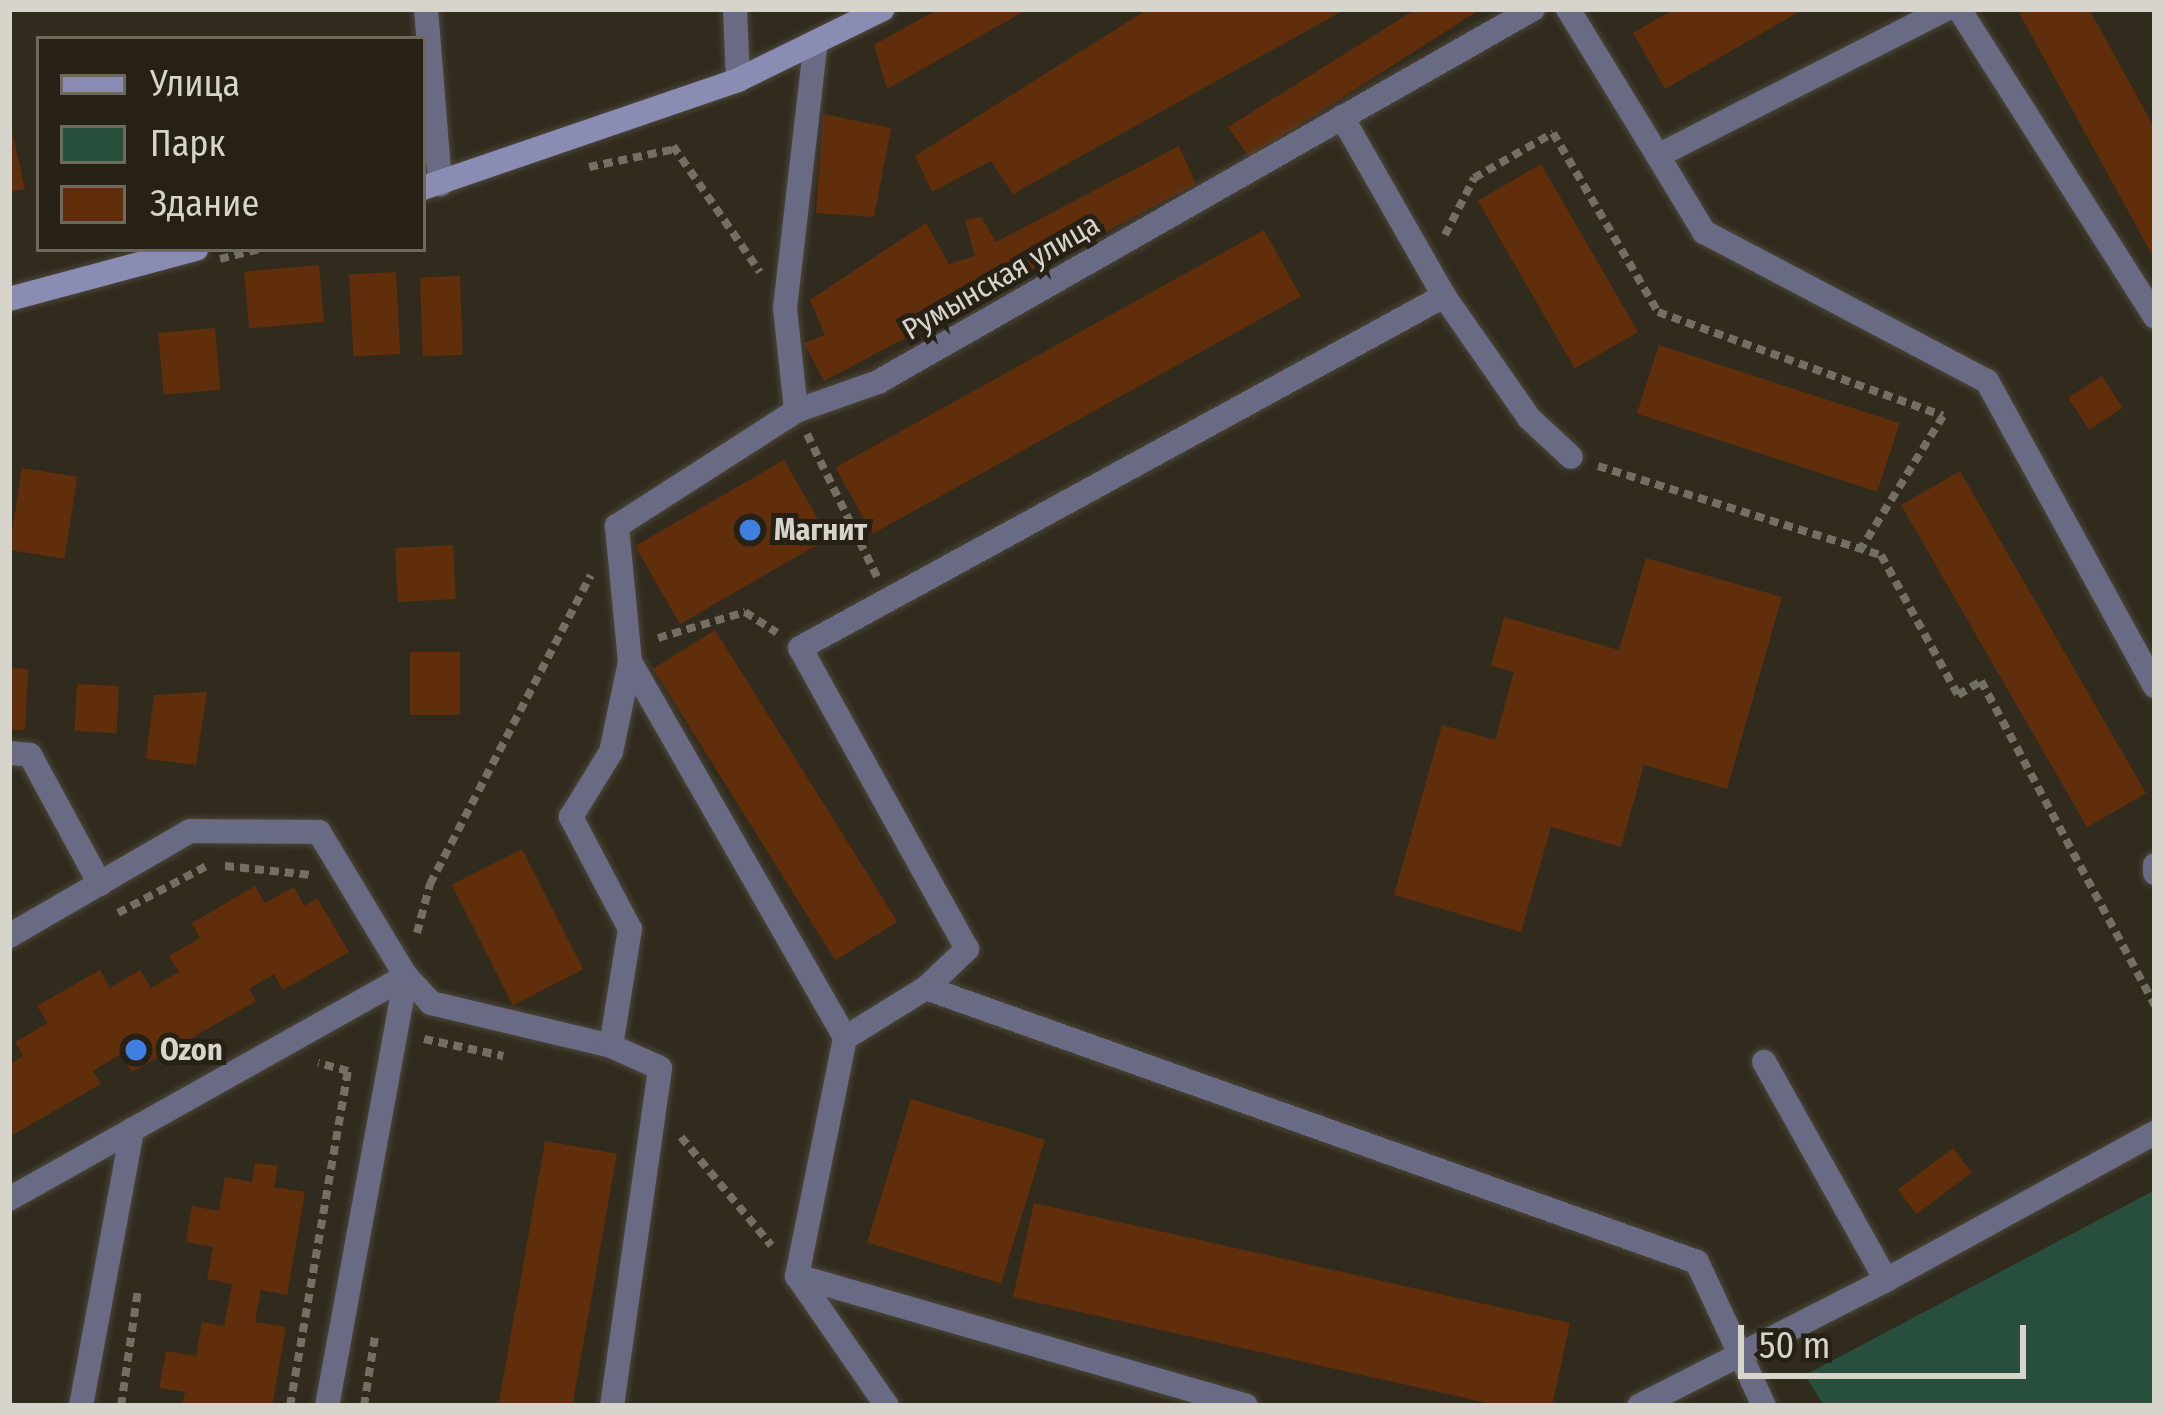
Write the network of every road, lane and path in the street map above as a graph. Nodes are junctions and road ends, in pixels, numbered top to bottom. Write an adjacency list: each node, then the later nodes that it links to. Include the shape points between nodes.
1 (426, 9): 13 (street)
2 (735, 9): 9 (street)
3 (883, 9): 8 (street)
4 (1533, 9): 11 (street, Румынская улица)
5 (1568, 9): 12 (street)
6 (1946, 9): 12 (street)
7 (1959, 9): 19 (street)
8 (815, 47): 9 (street); 18 (street)
9 (738, 80): 10 (street)
10 (643, 111): 13 (street); 18 (path)
11 (1342, 117): 16 (street); 20 (street, Румынская улица, via 878,382)
12 (1658, 156): 27 (street, via 1704,232 1988,381)
13 (432, 186)
14 (185, 252): 17 (street)
15 (1456, 258): 23 (path, via 1444,238 1474,178 1553,133 1658,311 1942,416)
16 (1444, 296): 21 (street, via 1529,418); 24 (street)
17 (9, 299)
18 (785, 308): 20 (street)
19 (2155, 317)
20 (796, 411): 22 (street, Румынская улица); 24 (path)
21 (1571, 457): 23 (path)
22 (616, 526): 26 (street); 33 (path, via 430,884)
23 (1861, 549): 35 (path, via 1881,555 1958,694 1981,681)
24 (888, 600): 25 (street)
25 (800, 648): 26 (path, via 745,612); 34 (street, via 967,949)
26 (629, 655): 36 (street); 37 (street, via 611,752 571,818 630,929)
27 (2155, 686)
28 (9, 753): 30 (street, via 30,755)
29 (325, 876): 31 (path, via 206,864)
30 (100, 884): 32 (street); 33 (street, via 190,831 319,832)
31 (108, 919)
32 (9, 936)
33 (406, 976): 37 (street, via 431,1003); 43 (street); 54 (street)
34 (926, 988): 36 (street); 50 (street, via 1697,1262)
35 (2155, 1005)
36 (845, 1038): 47 (street)
37 (611, 1046): 42 (street, via 660,1068)
38 (508, 1057): 39 (path, via 422,1039)
39 (419, 1061)
40 (1764, 1062): 48 (street)
41 (303, 1071): 53 (path, via 324,1060 348,1071)
42 (655, 1106): 47 (path); 56 (street)
43 (131, 1130): 45 (street); 51 (street)
44 (2155, 1133): 48 (street)
45 (9, 1199)
46 (141, 1268): 52 (path)
47 (797, 1276): 57 (street); 58 (street)
48 (1886, 1280): 50 (street)
49 (379, 1314): 55 (path)
50 (1741, 1357): 59 (street); 60 (street)
51 (81, 1406)
52 (122, 1406)
53 (290, 1406)
54 (327, 1406)
55 (364, 1406)
56 (612, 1406)
57 (886, 1406)
58 (1246, 1406)
59 (1639, 1406)
60 (1764, 1406)

